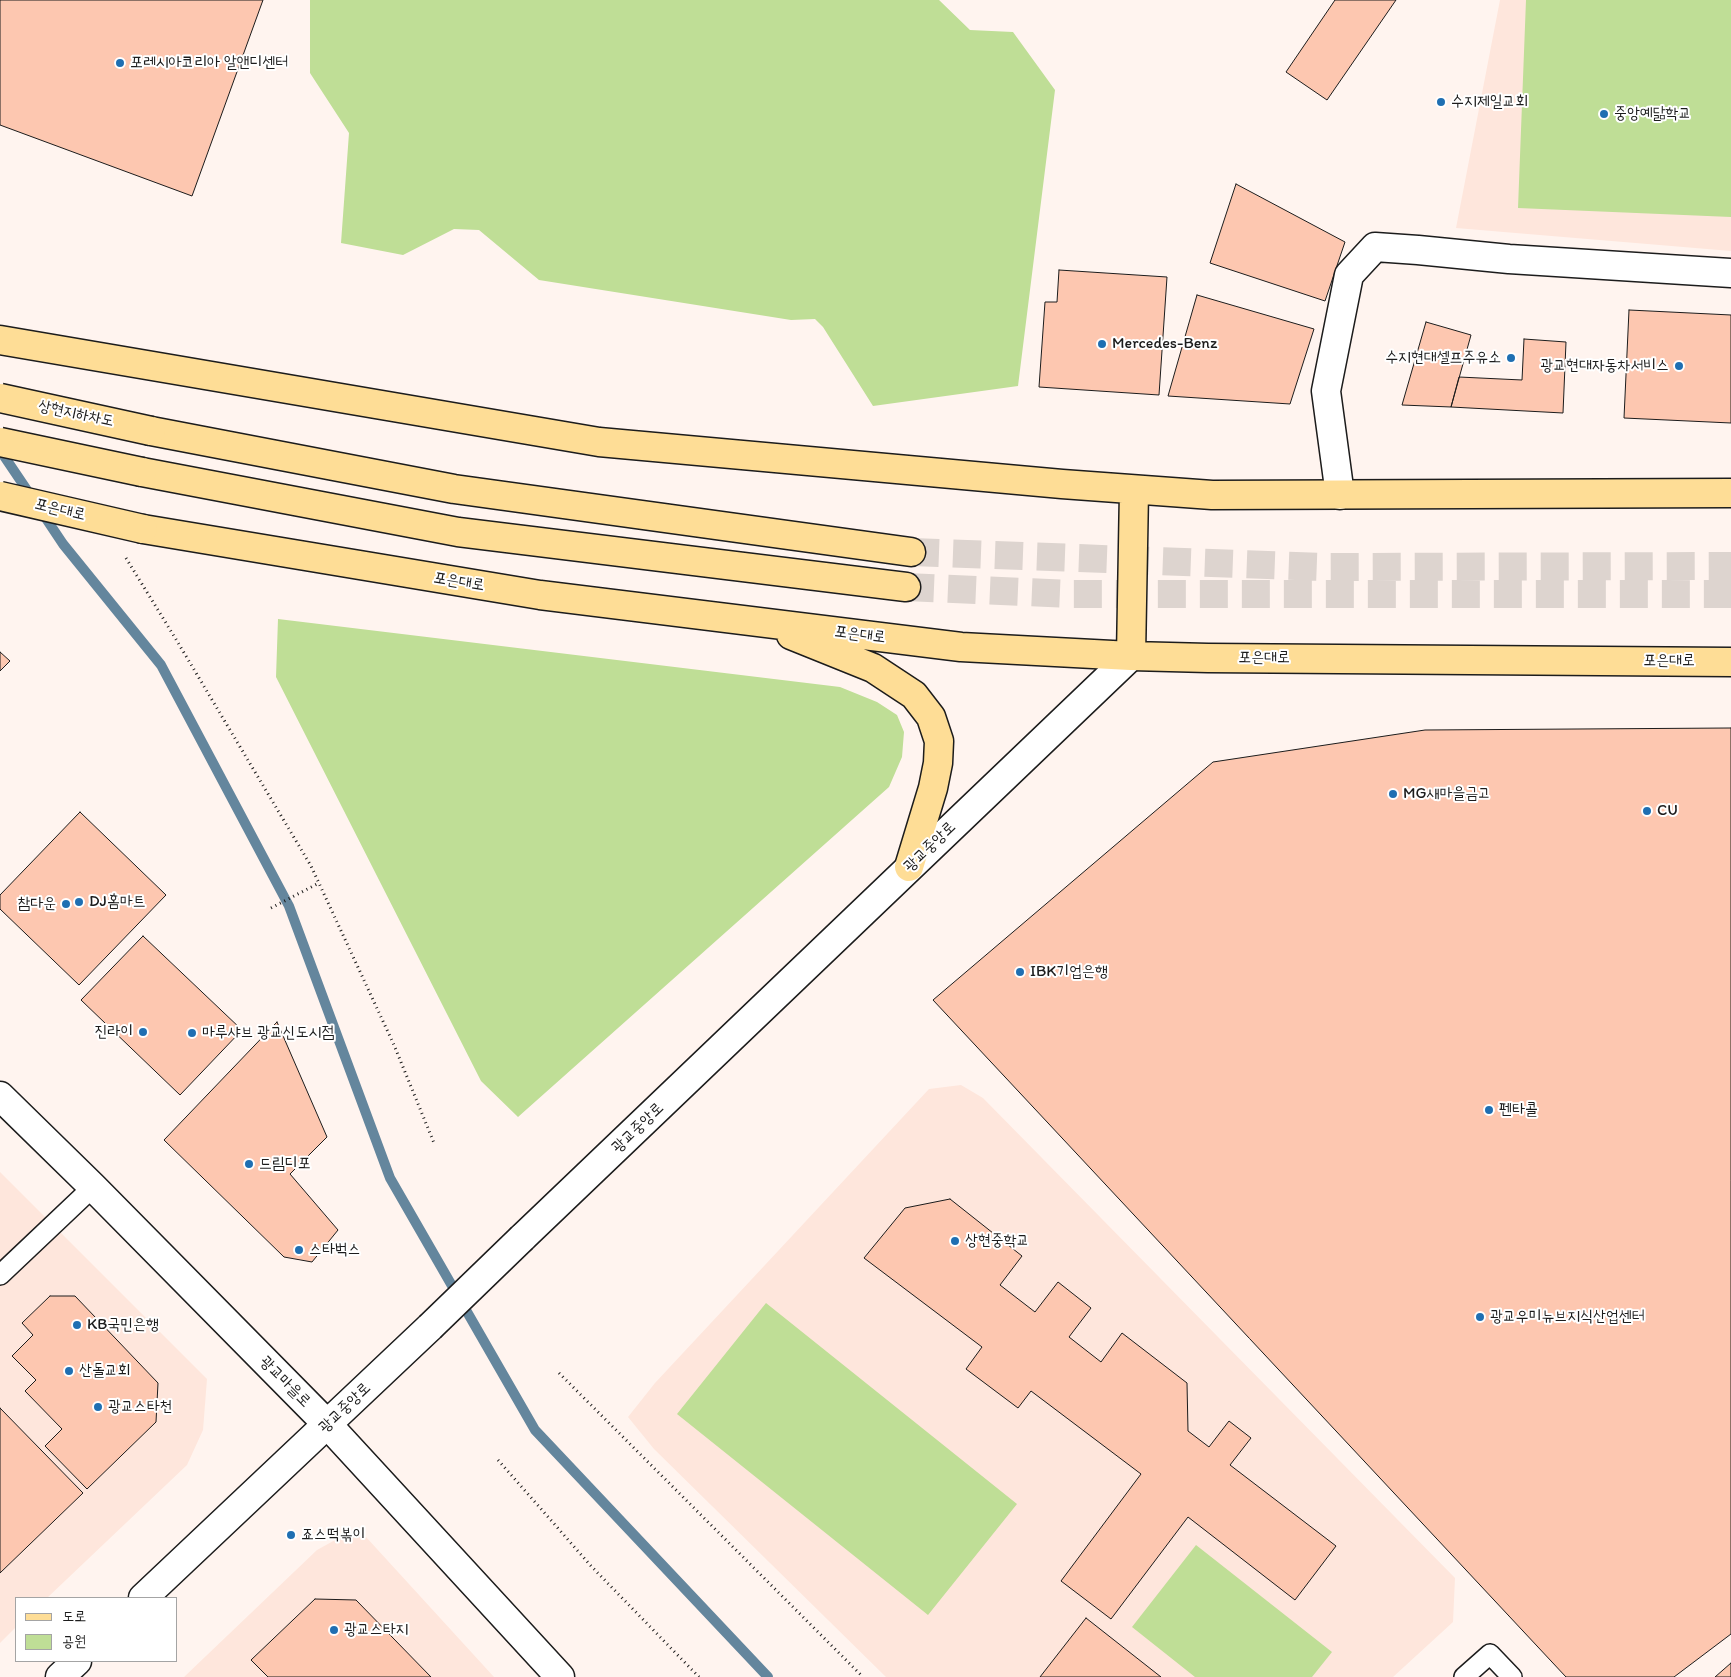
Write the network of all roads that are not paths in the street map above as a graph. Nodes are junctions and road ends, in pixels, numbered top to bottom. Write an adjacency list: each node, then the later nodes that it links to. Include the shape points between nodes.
1 (1731, 273): 7 (street, via 1375,247 1349,275 1326,391)
2 (0, 340): 5 (main road, via 599,442)
3 (0, 398): 9 (main road, 상현지하차도, bridge, via 151,431 454,489)
4 (0, 442): 10 (main road, bridge, via 458,532)
5 (1134, 491): 7 (main road); 12 (main road)
6 (1731, 493): 7 (main road)
7 (1340, 495)
8 (0, 496): 11 (main road, 포은대로, bridge, via 143,529 540,595)
9 (911, 552)
10 (906, 587)
11 (757, 622): 12 (main road, 포은대로, via 961,647); 14 (main road, via 872,668 914,695 931,717 939,741 938,763)
12 (1131, 656): 13 (main road, 포은대로); 14 (street, 광교중앙로)
13 (1731, 662)
14 (909, 867): 18 (street, 광교중앙로, bridge)
15 (0, 1096): 16 (street, 광교마을로)
16 (92, 1187): 17 (lane); 18 (street, 광교마을로)
17 (0, 1275)
18 (328, 1425): 19 (street, 광교중앙로); 21 (street, 광교마을로)
19 (144, 1597)
20 (76, 1662): 22 (street)
21 (551, 1674)
22 (60, 1677)
23 (1464, 1677): 24 (lane, via 1490,1654)
24 (1512, 1677)

